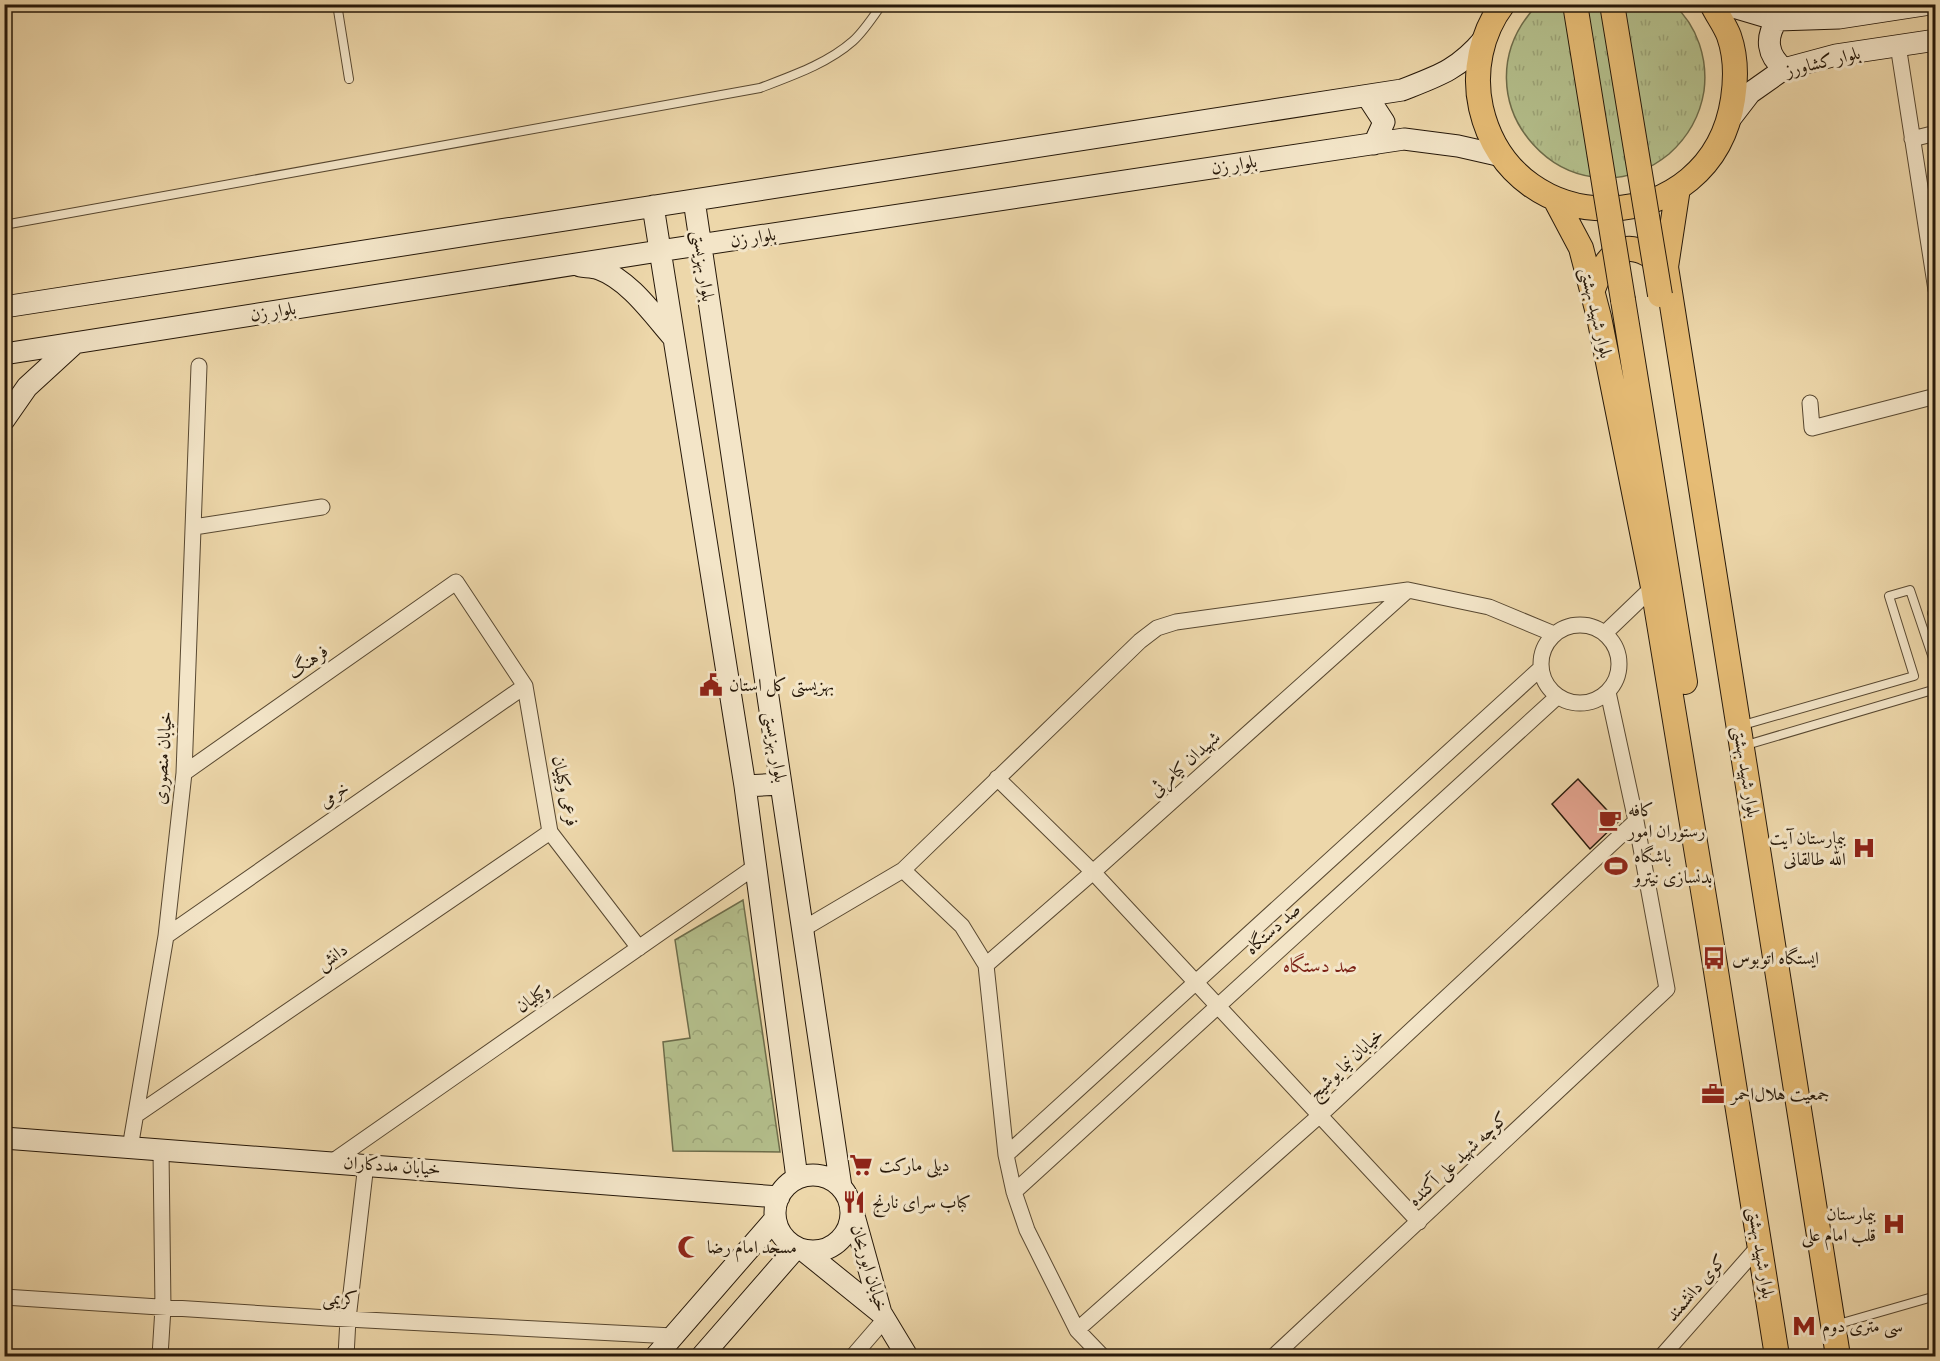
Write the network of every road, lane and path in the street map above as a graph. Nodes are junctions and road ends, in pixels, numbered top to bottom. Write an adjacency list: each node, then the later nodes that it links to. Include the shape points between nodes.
1 (337, 4): 14 (lane)
2 (882, 4): 25 (lane, via 851,43 829,58 760,88)
3 (1503, 4): 10 (main road)
4 (1575, 4): 63 (main road, bridge, via 1708,826)
5 (1612, 4): 61 (main road, bridge, via 1742,822)
6 (1712, 4): 16 (main road, via 1729,37 1737,78)
7 (1723, 4): 9 (main road, بلوار کشاورز)
8 (1930, 4): 9 (main road, بلوار کشاورز, via 1839,18)
9 (1778, 20): 13 (main road, via 1768,41 1775,62)
10 (1484, 39): 15 (main road, via 1450,71 1402,90); 20 (main road, via 1479,100 1491,139)
11 (1935, 40): 12 (main road, بلوار کشاورز)
12 (1898, 45): 13 (main road, بلوار کشاورز); 18 (street)
13 (1784, 69): 16 (main road, بلوار کشاورز, via 1750,93)
14 (348, 79)
15 (1367, 96): 19 (main road, via 1384,122); 23 (main road)
16 (1730, 119): 21 (main road, via 1710,158)
17 (1935, 133): 18 (street)
18 (1912, 139): 30 (street)
19 (1374, 144): 20 (main road, بلوار زن, via 1404,139); 26 (main road, بلوار زن)
20 (1502, 156): 22 (main road, via 1535,188)
21 (1678, 188): 22 (main road, via 1649,202 1617,209 1586,208); 29 (main road, بلوار شهید بهشتی)
22 (1555, 199): 31 (main road, بلوار شهید بهشتی, via 1581,248)
23 (694, 200): 24 (main road); 26 (main road, بلوار بهزیستی)
24 (653, 206): 27 (main road, بلوار بهزیستی); 32 (main road)
25 (4, 225)
26 (700, 246): 27 (main road, بلوار زن); 57 (main road, بلوار بهزیستی)
27 (659, 251): 28 (main road, بلوار زن); 33 (main road, بلوار بهزیستی)
28 (571, 265): 33 (main road, via 599,269 621,282); 34 (main road, بلوار زن)
29 (1666, 267): 31 (main road, via 1637,249 1623,249 1608,260); 54 (main road, بلوار شهید بهشتی)
30 (1935, 291)
31 (1592, 292): 42 (main road, بلوار شهید بهشتی)
32 (4, 307)
33 (673, 337): 58 (main road, بلوار بهزیستی)
34 (75, 343): 35 (main road, بلوار زن); 39 (main road, via 27,387)
35 (4, 354)
36 (199, 366): 41 (street, خیابان منصوری)
37 (1935, 396): 38 (street, via 1812,428)
38 (1809, 403)
39 (4, 420)
40 (322, 507): 41 (street)
41 (194, 527): 55 (street, خیابان منصوری)
42 (1653, 587): 46 (street); 63 (main road, بلوار شهید بهشتی)
43 (1408, 590): 47 (street, via 1489,607); 56 (street, via 1176,622 1157,628); 65 (street, شهیدان کیامرثی)
44 (1932, 613): 45 (lane)
45 (1935, 621)
46 (1605, 633): 47 (street, via 1579,624); 52 (street, via 1616,646 1620,662 1617,678)
47 (1554, 634): 49 (street, via 1546,644)
48 (1935, 667): 54 (lane, via 1910,590 1889,596 1914,676)
49 (1541, 668): 53 (street, via 1550,689); 70 (street, صد دستگاه)
50 (525, 686): 55 (street, فرهنگ, via 456,582); 60 (street, فرعی وکیلیان); 67 (street, خرمی)
51 (1935, 689): 54 (lane)
52 (1608, 692): 53 (street, via 1584,703); 59 (street)
53 (1558, 696): 71 (street, صد دستگاه)
54 (1740, 736): 61 (main road, بلوار شهید بهشتی)
55 (183, 773): 67 (street, خیابان منصوری)
56 (997, 778): 64 (street); 65 (street)
57 (781, 784): 58 (main road); 66 (main road, بلوار بهزیستی)
58 (745, 786): 62 (main road, بلوار بهزیستی)
59 (1636, 821): 73 (street, خیابان نیما یوشیج); 86 (street, کوچه شهید علی آکنده, via 1667,989)
60 (550, 832): 68 (street, فرعی وکیلیان); 72 (street, دانش)
61 (1760, 859): 94 (main road, بلوار شهید بهشتی)
62 (756, 866): 68 (street, وکیلیان); 80 (main road, بلوار بهزیستی)
63 (1699, 869): 87 (main road, بلوار شهید بهشتی)
64 (903, 870): 66 (street); 69 (street, via 962,926)
65 (1093, 872): 69 (street, شهیدان کیامرثی); 70 (street)
66 (803, 929): 81 (main road, بلوار بهزیستی)
67 (166, 936): 72 (street, خیابان منصوری)
68 (639, 948): 78 (street, وکیلیان)
69 (986, 965): 77 (street)
70 (1196, 984): 71 (street); 77 (street, صد دستگاه)
71 (1217, 1006): 73 (street); 82 (street, صد دستگاه)
72 (136, 1115): 75 (street, خیابان منصوری)
73 (1319, 1116): 86 (street); 95 (street, خیابان نیما یوشیج)
74 (4, 1138): 75 (main road, خیابان مددکاران)
75 (130, 1148): 76 (main road, خیابان مددکاران)
76 (161, 1151): 78 (main road, خیابان مددکاران); 91 (street)
77 (1006, 1155): 82 (street)
78 (332, 1162): 79 (main road, خیابان مددکاران)
79 (366, 1164): 83 (main road, خیابان مددکاران); 93 (street)
80 (797, 1178): 81 (main road, via 820,1175); 83 (main road)
81 (841, 1186): 84 (main road)
82 (1014, 1192): 95 (street, via 1027,1230)
83 (778, 1197): 85 (main road)
84 (852, 1209): 88 (main road, via 847,1231 831,1248); 92 (main road, خیابان ابوریحان)
85 (775, 1219): 88 (main road, via 782,1236); 96 (main road)
86 (1419, 1222): 104 (street, کوچه شهید علی آکنده)
87 (1760, 1245): 105 (street, کوی دانشمند); 106 (main road, بلوار شهید بهشتی)
88 (800, 1249): 92 (main road); 100 (main road)
89 (1935, 1296): 94 (lane)
90 (4, 1297): 91 (street, کریمی)
91 (163, 1308): 93 (street, کریمی); 97 (street)
92 (883, 1316): 101 (street); 102 (main road, خیابان ابوریحان)
93 (348, 1319): 96 (street, کریمی); 98 (street)
94 (1833, 1325): 107 (main road, بلوار شهید بهشتی)
95 (1077, 1330): 103 (street)
96 (673, 1336): 99 (main road)
97 (160, 1356)
98 (346, 1356)
99 (656, 1356)
100 (702, 1356)
101 (853, 1356)
102 (907, 1356)
103 (1102, 1356)
104 (1274, 1356)
105 (1662, 1356)
106 (1777, 1356)
107 (1838, 1356)

